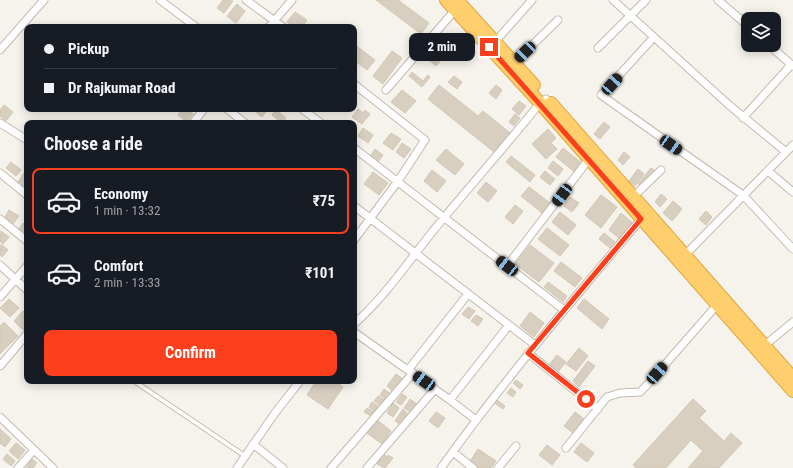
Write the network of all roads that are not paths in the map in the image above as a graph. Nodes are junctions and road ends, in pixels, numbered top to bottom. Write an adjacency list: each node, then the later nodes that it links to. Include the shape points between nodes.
1 (44, 0): 21 (street)
2 (160, 0): 15 (street)
3 (246, 0): 12 (street)
4 (292, 0): 12 (street)
5 (446, 0): 10 (highway)
6 (532, 0): 19 (street)
7 (613, 0): 11 (street)
8 (646, 0): 11 (street)
9 (718, 0): 14 (street)
10 (456, 5): 19 (highway); 26 (street); 27 (highway)
11 (631, 16): 18 (street); 20 (street)
12 (275, 20): 16 (street); 17 (street)
13 (558, 20): 23 (street)
14 (741, 20)
15 (192, 24)
16 (272, 24)
17 (280, 24)
18 (654, 37): 31 (street); 46 (street, via 601,95)
19 (495, 42): 23 (highway)
20 (598, 48)
21 (0, 50)
22 (777, 52): 24 (street)
23 (514, 62): 27 (highway)
24 (792, 66): 31 (street)
25 (357, 86): 43 (street, via 425,140)
26 (386, 90)
27 (543, 101): 39 (highway); 47 (highway); 49 (street)
28 (202, 112): 32 (street)
29 (231, 112): 33 (street)
30 (306, 112): 34 (street)
31 (743, 118): 37 (street)
32 (195, 120)
33 (241, 120)
34 (317, 120)
35 (0, 123): 36 (street)
36 (24, 138)
37 (791, 148): 41 (street)
38 (357, 150): 43 (street)
39 (589, 159): 52 (highway); 59 (street)
40 (661, 170): 47 (street)
41 (768, 171): 44 (street); 46 (street)
42 (0, 173): 45 (street)
43 (398, 181): 49 (street); 51 (street)
44 (793, 192)
45 (24, 193)
46 (744, 195): 55 (street); 57 (street)
47 (634, 196): 57 (highway)
48 (357, 208): 51 (street)
49 (444, 218): 56 (street); 59 (street)
50 (0, 219): 54 (street)
51 (371, 219): 53 (street); 56 (street)
52 (641, 219): 57 (highway); 66 (street)
53 (357, 236)
54 (24, 239)
55 (793, 249)
56 (415, 253): 63 (street); 67 (street)
57 (682, 258): 65 (highway); 73 (highway)
58 (0, 265): 61 (street)
59 (507, 266): 66 (street)
60 (24, 270): 61 (street)
61 (15, 280): 62 (street); 64 (street)
62 (24, 288)
63 (468, 294): 69 (street); 76 (street)
64 (0, 297)
65 (718, 305): 81 (highway); 83 (street, via 640,392 620,393 607,397)
66 (564, 310): 72 (street)
67 (357, 321)
68 (793, 322): 73 (street)
69 (509, 325): 72 (street); 82 (street)
70 (357, 334): 76 (street)
71 (24, 337): 75 (street)
72 (535, 345): 74 (street)
73 (764, 346): 77 (highway)
74 (528, 353): 83 (street); 85 (street)
75 (1, 363)
76 (410, 372): 80 (street); 96 (street)
77 (793, 378)
78 (138, 384): 91 (lane)
79 (298, 384): 86 (street)
80 (435, 389): 82 (street); 97 (street)
81 (793, 391)
82 (450, 400): 85 (street)
83 (598, 409): 88 (street)
84 (0, 418): 89 (street)
85 (476, 420): 90 (street)
86 (253, 444): 91 (street); 95 (street)
87 (516, 446): 100 (street)
88 (566, 448)
89 (34, 450): 92 (street); 93 (street)
90 (452, 452): 98 (street); 99 (street)
91 (245, 456): 94 (street)
92 (18, 468)
93 (53, 468)
94 (237, 468)
95 (281, 468)
96 (332, 468)
97 (367, 468)
98 (442, 468)
99 (473, 468)
100 (498, 468)

